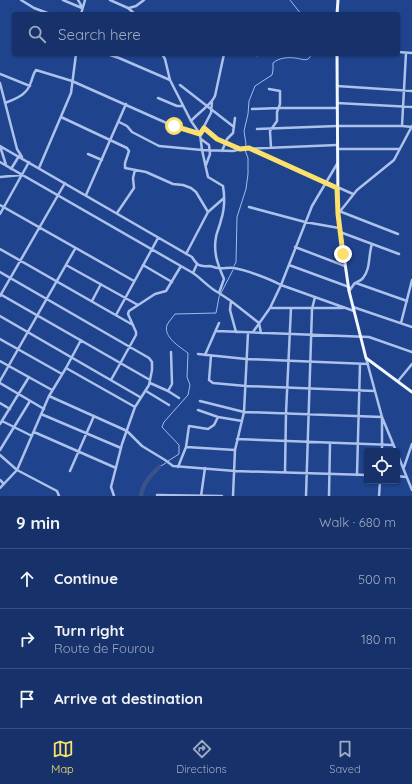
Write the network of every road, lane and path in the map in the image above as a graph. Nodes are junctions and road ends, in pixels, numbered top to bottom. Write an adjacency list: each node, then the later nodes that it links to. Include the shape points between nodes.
1 (21, 0): 10 (street)
2 (63, 0): 8 (street)
3 (78, 0): 8 (street)
4 (85, 0): 8 (street)
5 (110, 0): 9 (street)
6 (144, 0): 9 (street)
7 (338, 0): 13 (main road)
8 (82, 8): 11 (street)
9 (128, 8): 12 (street)
10 (45, 12)
11 (81, 12)
12 (132, 12)
13 (338, 12)
14 (400, 52): 15 (street)
15 (406, 52): 16 (street); 30 (street)
16 (412, 53)
17 (76, 56): 24 (street)
18 (114, 56): 23 (street)
19 (163, 56): 23 (street)
20 (224, 56): 33 (street, via 216,96)
21 (337, 56): 28 (main road)
22 (0, 74): 27 (street)
23 (170, 80): 38 (street)
24 (72, 81): 27 (street, via 36,70); 36 (street); 45 (street, via 71,93)
25 (0, 83): 34 (street)
26 (180, 85): 37 (street)
27 (30, 86): 34 (street, via 22,95)
28 (337, 86): 30 (street); 35 (main road)
29 (269, 89): 41 (street, via 280,91)
30 (404, 90): 31 (street); 39 (street)
31 (412, 91)
32 (158, 98): 38 (street)
33 (212, 102): 37 (street); 43 (street)
34 (5, 103): 69 (street)
35 (337, 103): 39 (street); 42 (main road)
36 (126, 104): 48 (street); 56 (street, via 171,125)
37 (206, 105): 43 (street); 47 (street)
38 (182, 106): 47 (street)
39 (403, 106): 40 (street); 50 (street)
40 (412, 107)
41 (279, 108): 42 (street); 44 (street); 54 (street, via 277,121)
42 (337, 108): 49 (main road)
43 (211, 109): 51 (street); 53 (street)
44 (252, 110)
45 (61, 117): 58 (street); 76 (street)
46 (235, 118): 51 (street)
47 (190, 121): 56 (street)
48 (119, 122): 58 (street); 65 (street, via 159,146)
49 (337, 126): 50 (street); 54 (street); 61 (main road)
50 (402, 126): 52 (street)
51 (234, 127): 59 (street, via 233,133)
52 (412, 127): 64 (street)
53 (204, 128): 56 (street); 59 (street)
54 (272, 128): 55 (street); 62 (street)
55 (257, 129)
56 (200, 134): 57 (street)
57 (200, 138): 65 (street); 66 (street, via 209,145)
58 (110, 140): 70 (street); 78 (street, via 127,148 129,151 124,166)
59 (225, 143): 63 (street); 67 (street)
60 (0, 146): 69 (street); 74 (street)
61 (337, 147): 62 (street); 64 (street); 73 (main road)
62 (271, 148): 63 (street)
63 (245, 149): 67 (street); 81 (street)
64 (399, 149): 84 (street, via 394,160)
65 (202, 150): 66 (street); 75 (street)
66 (210, 150): 67 (street); 75 (street)
67 (222, 151)
68 (88, 154): 70 (street)
69 (19, 155): 72 (street); 77 (street)
70 (102, 160): 85 (street)
71 (0, 162): 74 (street)
72 (29, 162): 76 (street); 79 (street)
73 (338, 163): 81 (street); 83 (main road)
74 (6, 166): 77 (street)
75 (206, 166): 87 (street, via 208,177 222,186)
76 (40, 168): 82 (street)
77 (12, 169): 79 (street)
78 (135, 170): 91 (street, via 191,188); 93 (street, via 134,188)
79 (22, 175): 80 (street); 86 (street); 90 (street)
80 (0, 177)
81 (326, 182): 83 (street); 95 (street)
82 (65, 183): 85 (street); 86 (street)
83 (337, 188): 84 (street); 92 (main road)
84 (353, 194): 92 (street)
85 (86, 195): 93 (street)
86 (58, 196): 96 (street); 104 (street)
87 (224, 198): 91 (street); 114 (street, via 224,210 215,246)
88 (0, 205): 90 (street)
89 (249, 207): 95 (street)
90 (3, 208): 94 (street); 96 (street)
91 (208, 212): 105 (street)
92 (339, 212): 97 (main road); 98 (street)
93 (117, 213): 99 (street)
94 (0, 214)
95 (305, 222): 97 (street); 101 (street)
96 (39, 228): 103 (street); 107 (street)
97 (340, 230): 100 (street); 113 (main road)
98 (398, 234)
99 (158, 238): 104 (street); 105 (street)
100 (372, 244): 106 (street); 122 (street, via 368,259 370,265 363,280)
101 (295, 247): 111 (street); 113 (street)
102 (0, 249): 107 (street)
103 (75, 249): 109 (street); 120 (street)
104 (152, 249): 110 (street); 112 (street)
105 (186, 254): 108 (street)
106 (399, 254)
107 (20, 260): 117 (street); 119 (street)
108 (198, 264): 114 (street); 116 (street)
109 (66, 265): 119 (street); 123 (street)
110 (143, 265): 120 (street); 121 (street)
111 (288, 265): 124 (street); 125 (street)
112 (181, 266): 116 (street); 121 (street)
113 (345, 266): 125 (main road)
114 (219, 268): 124 (street, via 234,268); 126 (street, via 224,279)
115 (0, 272): 117 (street)
116 (193, 273): 126 (street)
117 (10, 278): 127 (street); 130 (street)
118 (412, 280): 132 (street)
119 (57, 282): 130 (street); 133 (street)
120 (134, 282): 128 (street)
121 (172, 282): 134 (street, via 166,291 155,294)
122 (356, 282): 125 (street); 132 (street)
123 (101, 284): 128 (street); 133 (street)
124 (281, 285): 129 (street); 136 (street)
125 (349, 289): 135 (main road)
126 (219, 293): 131 (street)
127 (0, 295): 141 (street)
128 (125, 298): 134 (street); 142 (street)
129 (315, 298): 138 (street); 139 (street)
130 (47, 299): 141 (street); 160 (street)
131 (231, 301): 145 (street); 151 (street, via 230,310)
132 (407, 301): 146 (street)
133 (92, 302): 142 (street)
134 (138, 305): 147 (street, via 128,314)
135 (353, 307): 140 (main road); 146 (street)
136 (270, 308): 137 (street); 145 (street)
137 (291, 308): 139 (street); 155 (street)
138 (346, 308): 139 (street); 140 (street)
139 (312, 309): 156 (street)
140 (354, 311): 157 (main road)
141 (38, 315): 150 (street); 159 (street)
142 (116, 315): 147 (street)
143 (0, 316): 150 (street)
144 (219, 323): 149 (street)
145 (259, 323): 152 (street); 154 (street)
146 (401, 323): 148 (street)
147 (133, 325): 160 (street, via 136,336)
148 (412, 327)
149 (216, 331): 151 (street); 165 (street)
150 (29, 332): 161 (street); 167 (street)
151 (236, 332): 153 (street)
152 (252, 332): 153 (street); 154 (street)
153 (248, 333): 169 (street)
154 (261, 333): 155 (street)
155 (290, 334): 156 (street); 171 (street)
156 (312, 335): 157 (street); 172 (street)
157 (360, 337): 163 (street, via 369,336); 168 (main road)
158 (0, 339): 161 (street)
159 (80, 340): 167 (street); 173 (street)
160 (130, 347): 173 (street); 182 (street, via 152,362)
161 (19, 349): 177 (street); 179 (street)
162 (171, 352): 191 (street, via 172,384)
163 (412, 352)
164 (198, 354): 165 (street)
165 (206, 355): 166 (street)
166 (211, 356): 169 (street); 185 (street, via 210,382)
167 (71, 357): 178 (street); 181 (street)
168 (366, 358): 175 (street); 184 (main road)
169 (246, 359): 171 (street); 185 (street)
170 (0, 361): 177 (street)
171 (289, 361): 172 (street); 186 (street)
172 (311, 362): 174 (street); 187 (street)
173 (121, 363): 181 (street); 182 (street)
174 (360, 364): 175 (street); 189 (street)
175 (368, 364): 192 (street)
176 (412, 364): 184 (street)
177 (9, 366): 180 (street); 183 (street)
178 (66, 368): 179 (street); 202 (street)
179 (62, 374): 188 (street)
180 (29, 377): 188 (street); 194 (street)
181 (111, 380): 196 (street)
182 (150, 381): 190 (street); 191 (street)
183 (0, 382): 194 (street)
184 (398, 382): 193 (main road)
185 (246, 386): 186 (street); 206 (street)
186 (288, 388): 187 (street); 207 (street)
187 (310, 388): 189 (street); 209 (street)
188 (52, 390): 195 (street)
189 (359, 390): 192 (street); 211 (street)
190 (146, 391): 196 (street); 201 (street)
191 (168, 391): 197 (street)
192 (375, 391): 213 (street)
193 (412, 392)
194 (19, 394): 198 (street); 203 (street)
195 (49, 396): 204 (street); 210 (street)
196 (140, 397): 202 (street)
197 (179, 398)
198 (30, 401): 204 (street); 217 (street)
199 (200, 401): 206 (street)
200 (0, 403): 203 (street)
201 (169, 405)
202 (135, 406): 218 (street)
203 (10, 409): 214 (street)
204 (44, 409): 208 (street)
205 (198, 410): 212 (street)
206 (244, 412): 207 (street); 215 (street)
207 (286, 413): 209 (street); 223 (street)
208 (42, 414): 219 (street); 220 (street)
209 (309, 415): 211 (street); 224 (street)
210 (94, 416): 218 (street); 220 (street)
211 (358, 416): 213 (street); 226 (street)
212 (218, 417): 215 (street); 230 (street, via 214,425 208,429 189,426)
213 (382, 417): 228 (street); 229 (street)
214 (2, 421): 216 (street); 217 (street)
215 (242, 421): 222 (street)
216 (0, 424)
217 (14, 427): 221 (street); 233 (street)
218 (127, 430): 231 (street); 238 (street, via 142,446)
219 (34, 432): 221 (street); 235 (street)
220 (87, 433): 231 (street); 235 (street)
221 (32, 436): 242 (street)
222 (238, 439): 223 (street); 234 (street)
223 (285, 441): 224 (street); 245 (street)
224 (308, 442): 225 (street); 246 (street)
225 (330, 443): 226 (street); 247 (street)
226 (357, 444): 228 (street); 248 (street)
227 (412, 444): 241 (street)
228 (382, 445): 229 (street)
229 (394, 445): 232 (street)
230 (186, 447): 234 (street); 238 (street)
231 (121, 448): 239 (street)
232 (395, 448)
233 (0, 450)
234 (235, 450): 244 (street)
235 (79, 451): 239 (street); 243 (street)
236 (0, 455): 242 (street)
237 (400, 459): 241 (street)
238 (178, 467): 240 (street)
239 (116, 468): 259 (street, via 111,487)
240 (205, 468): 244 (street); 260 (street)
241 (404, 468): 251 (street)
242 (17, 470): 253 (street); 258 (street, via 57,491)
243 (70, 471)
244 (235, 471): 245 (street); 262 (street)
245 (285, 472): 246 (street)
246 (307, 473): 247 (street); 263 (street)
247 (329, 474): 248 (street); 264 (street)
248 (357, 475): 249 (street)
249 (364, 475)
250 (400, 476): 251 (street)
251 (406, 477): 256 (street)
252 (0, 480): 253 (street)
253 (4, 484): 255 (street)
254 (380, 484): 265 (street)
255 (0, 488)
256 (412, 490)
257 (157, 495): 260 (street)
258 (59, 496)
259 (114, 496)
260 (201, 496): 261 (street)
261 (222, 496)
262 (233, 496)
263 (306, 496)
264 (329, 496)
265 (379, 496)

